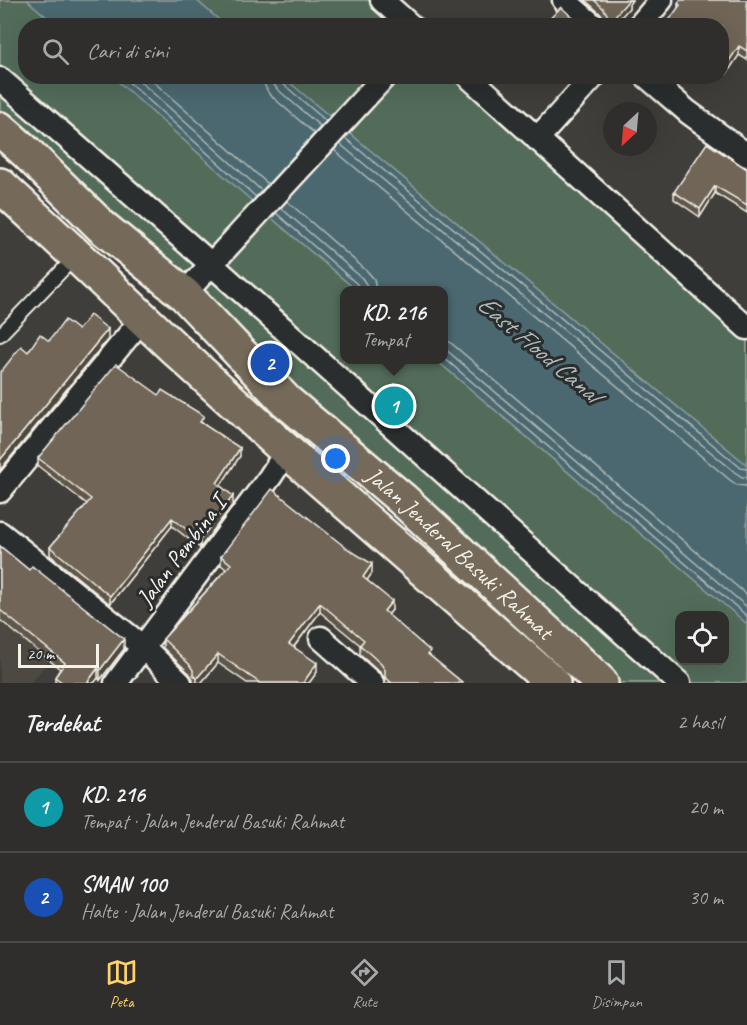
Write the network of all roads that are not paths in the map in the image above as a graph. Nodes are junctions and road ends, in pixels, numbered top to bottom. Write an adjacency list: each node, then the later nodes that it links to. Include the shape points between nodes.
1 (382, 0): 4 (street)
2 (564, 0): 5 (street)
3 (661, 0): 6 (street)
4 (402, 18)
5 (585, 18)
6 (646, 18)
7 (0, 79): 17 (street)
8 (377, 84): 17 (street)
9 (477, 84): 13 (street)
10 (587, 84): 13 (street)
11 (655, 84): 14 (street)
12 (0, 129): 18 (main road, Jalan Jenderal Basuki Rahmat, via 101,226)
13 (537, 139): 20 (street)
14 (747, 156)
15 (0, 185): 16 (main road, Jalan Jenderal Basuki Rahmat)
16 (76, 256): 19 (main road, Jalan Jenderal Basuki Rahmat); 21 (lane)
17 (212, 264): 18 (street); 32 (street)
18 (184, 294): 31 (main road, Jalan Jenderal Basuki Rahmat, via 286,401 402,499)
19 (143, 318): 22 (main road, Jalan Jenderal Basuki Rahmat); 23 (street)
20 (747, 328)
21 (0, 335)
22 (287, 451): 26 (street, Jalan Pembina I); 30 (main road, Jalan Jenderal Basuki Rahmat)
23 (0, 491)
24 (0, 532): 26 (street)
25 (321, 638): 29 (street)
26 (143, 646): 27 (street, Jalan Pembina I); 28 (street)
27 (116, 683)
28 (180, 683)
29 (372, 683)
30 (553, 683)
31 (601, 683)
32 (679, 683)

